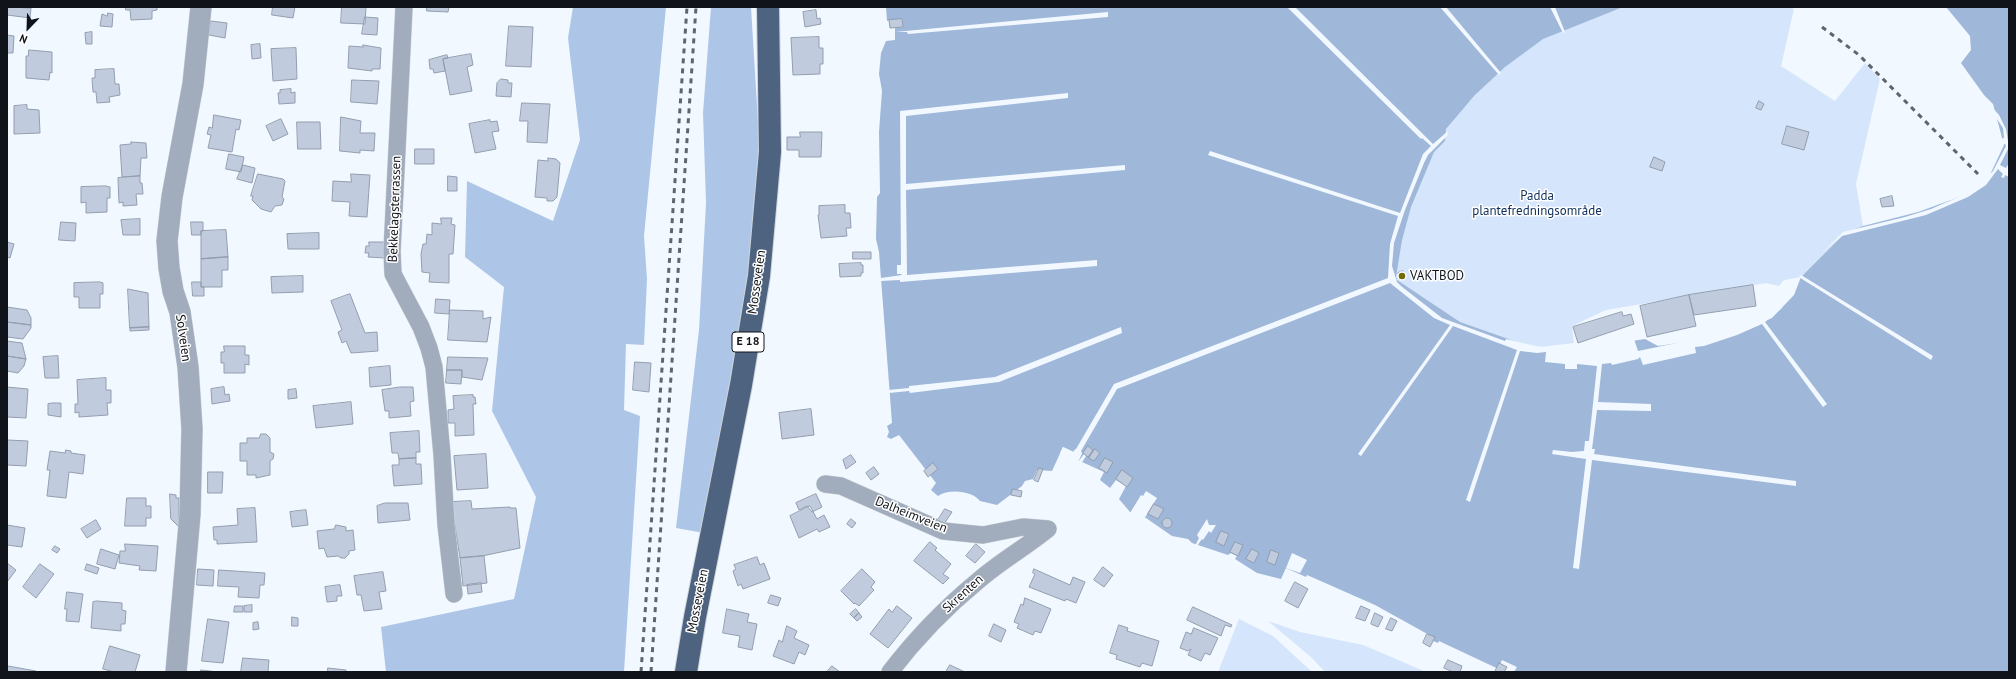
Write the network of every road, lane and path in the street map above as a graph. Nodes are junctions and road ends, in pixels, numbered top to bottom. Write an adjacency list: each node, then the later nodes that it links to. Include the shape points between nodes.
1 (200, 7): 7 (street, Solveien, via 192,90 172,197 167,242 169,268 180,312 188,367 192,429 190,519)
2 (404, 7): 6 (street, Bekkelagsterrassen, via 393,274 421,327 434,367)
3 (768, 7): 8 (highway, Mosseveien / E 18, via 770,152 759,276 741,385)
4 (825, 484): 5 (street, Dalheimveien, via 841,486 943,531 982,535 1023,527)
5 (1048, 529): 9 (street, Skrenten, via 983,577 949,606 915,641)
6 (454, 594)
7 (176, 672)
8 (686, 672)
9 (890, 672)

